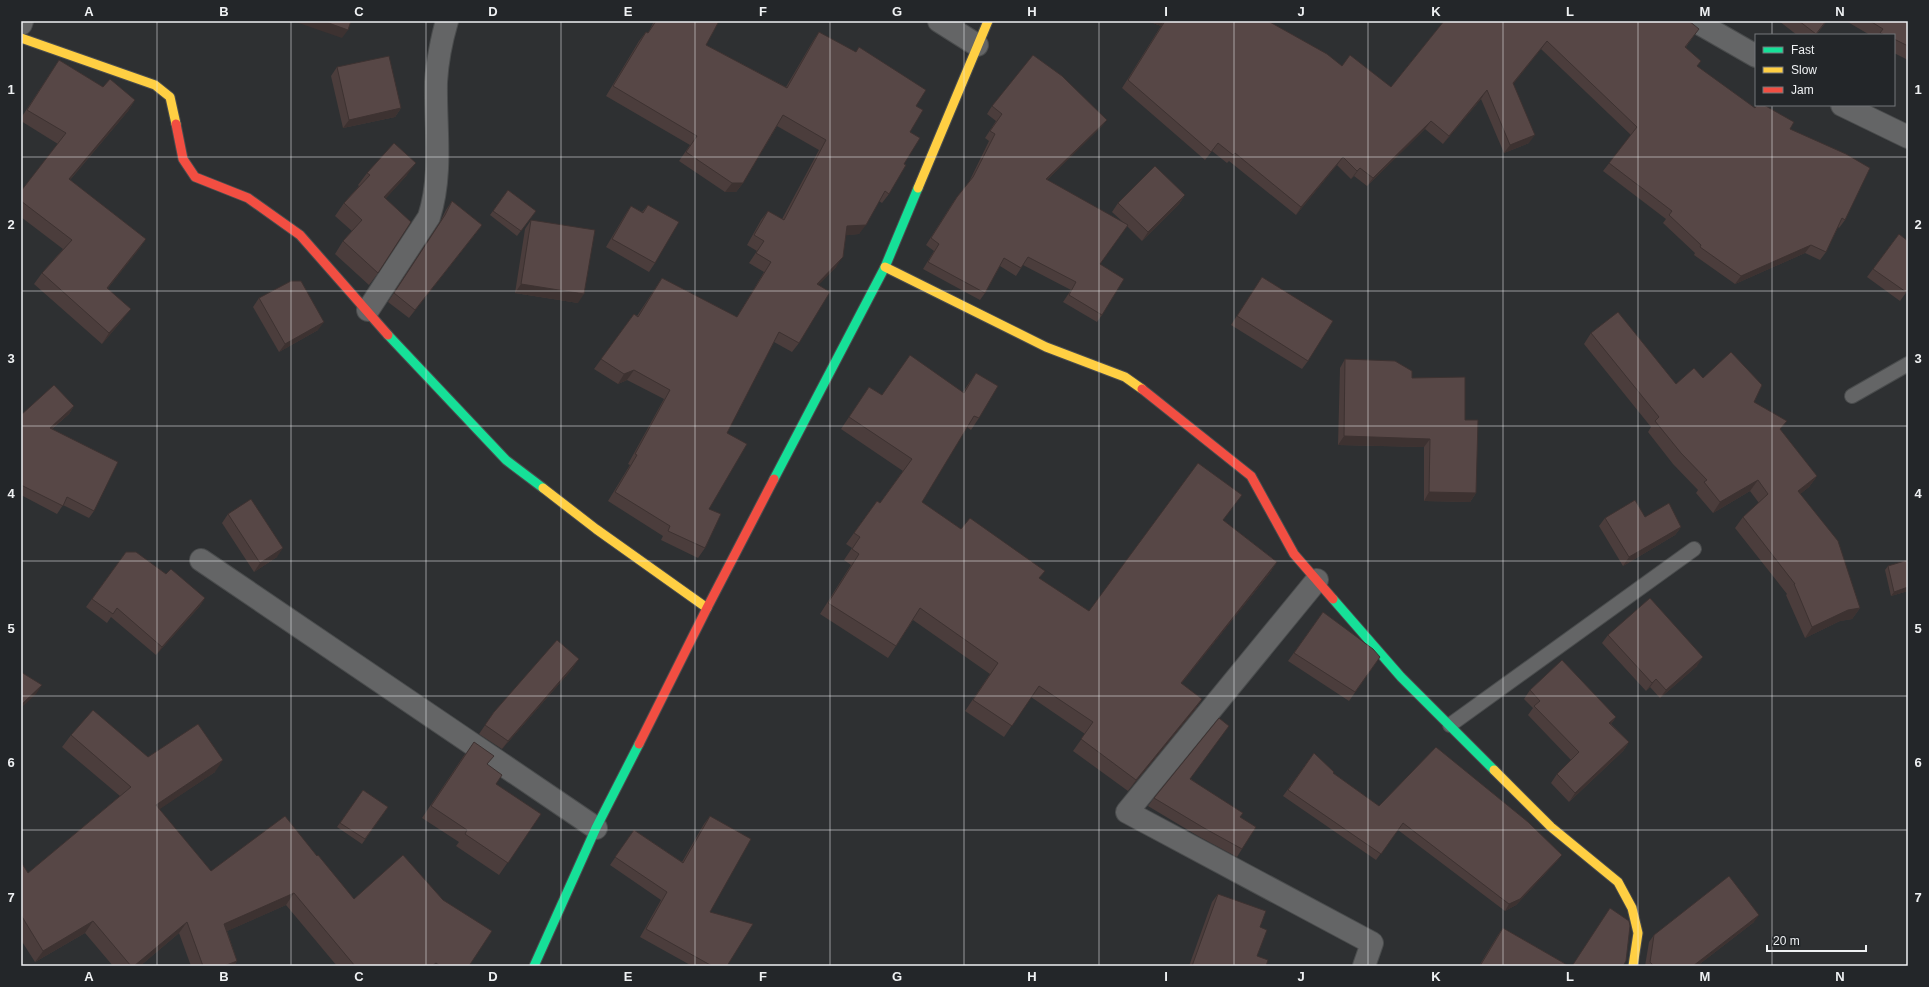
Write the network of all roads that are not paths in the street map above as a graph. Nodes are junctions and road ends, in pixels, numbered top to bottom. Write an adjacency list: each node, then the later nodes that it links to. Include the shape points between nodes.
1 (22, 21): 6 (street)
2 (447, 21): 13 (street, via 436,81 438,135 434,201 429,217)
3 (939, 21): 8 (street)
4 (988, 21): 8 (street)
5 (1695, 21): 9 (street)
6 (21, 24)
7 (21, 38): 13 (street, via 155,85 170,97 183,159 195,177 248,198 300,235)
8 (976, 45): 12 (street)
9 (1755, 55)
10 (1844, 106): 11 (street)
11 (1908, 137)
12 (885, 267): 18 (street, via 1046,347 1125,377 1157,400 1251,476 1294,554); 19 (street)
13 (368, 310): 19 (street, via 414,364 506,460 596,529)
14 (1908, 364): 15 (lane)
15 (1852, 396)
16 (1694, 549): 20 (lane)
17 (201, 560): 21 (street)
18 (1317, 580): 20 (street, via 1401,677); 23 (street, via 1127,812 1372,943)
19 (707, 608): 21 (street, via 677,672)
20 (1450, 725): 24 (street, via 1551,827 1618,882 1632,908 1638,933)
21 (596, 828): 22 (street)
22 (534, 966)
23 (1364, 966)
24 (1633, 966)

